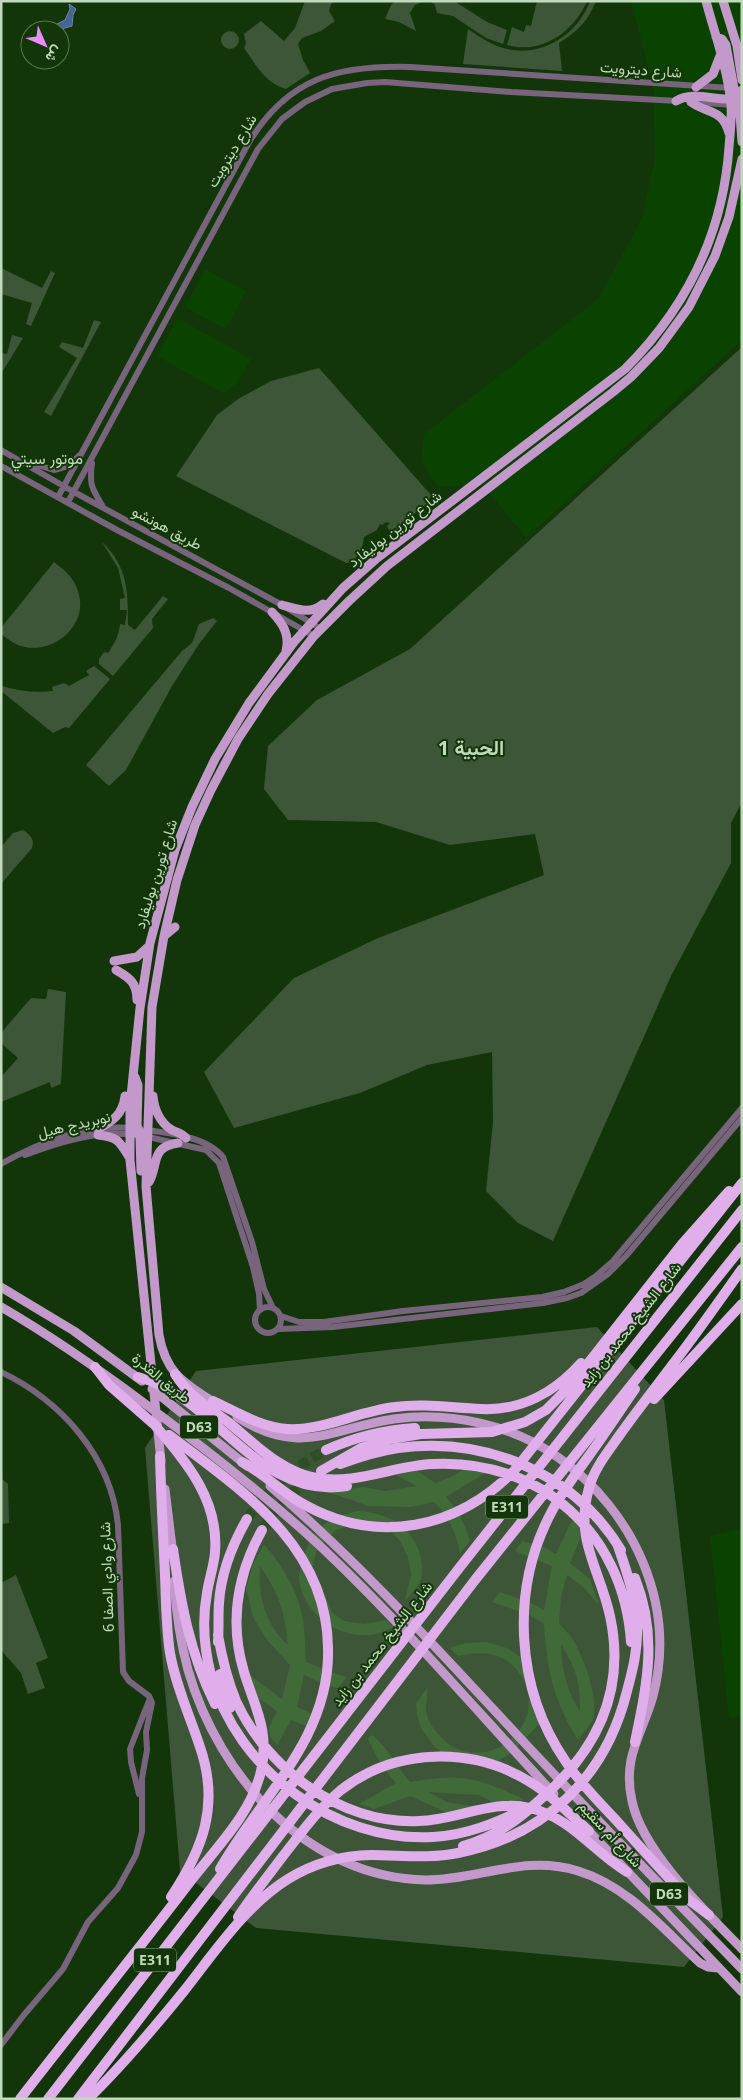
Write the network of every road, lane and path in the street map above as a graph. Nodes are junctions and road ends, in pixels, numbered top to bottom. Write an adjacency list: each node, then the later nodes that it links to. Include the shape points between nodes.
1 (706, 1): 3 (main road, شارع تورين بوليفارد)
2 (723, 1): 4 (main road, شارع تورين بوليفارد)
3 (716, 37): 5 (main road, شارع تورين بوليفارد); 8 (main road, via 726,44)
4 (737, 46): 6 (main road); 8 (main road, شارع تورين بوليفارد)
5 (721, 53): 7 (main road, via 713,74); 8 (main road, شارع تورين بوليفارد)
6 (742, 56)
7 (696, 87): 8 (street, شارع ديترويت); 18 (street, شارع ديترويت, via 372,66 335,72 304,86 272,111 248,144)
8 (737, 95): 9 (main road, via 690,96); 10 (street, شارع ديترويت); 11 (main road, شارع تورين بوليفارد); 12 (main road)
9 (676, 101): 10 (street, شارع ديترويت); 20 (street, شارع ديترويت, via 385,82 347,85 305,102 282,119 258,149)
10 (691, 102): 11 (main road, via 717,114)
11 (730, 138): 14 (main road, شارع تورين بوليفارد, via 726,182 705,254 692,283 658,333)
12 (742, 142)
13 (742, 158): 15 (main road, شارع تورين بوليفارد, via 723,236 689,307 648,360)
14 (602, 388): 15 (main road, via 607,391); 16 (main road, شارع تورين بوليفارد)
15 (602, 400): 19 (main road, شارع تورين بوليفارد)
16 (528, 444): 19 (main road, via 526,452); 28 (main road, شارع تورين بوليفارد, via 376,559)
17 (1, 450): 21 (street, طريق هونشو)
18 (83, 453): 21 (street, via 59,469); 23 (street, شارع ديترويت)
19 (530, 456): 32 (main road, شارع تورين بوليفارد, via 423,545 370,581)
20 (93, 457): 24 (street, شارع ديترويت); 27 (street, via 91,487)
21 (21, 461): 23 (street, طريق هونشو)
22 (1, 466): 25 (street, طريق هونشو)
23 (64, 486): 24 (street, طريق هونشو); 25 (street, شارع ديترويت)
24 (74, 492): 26 (street, شارع ديترويت); 27 (street, طريق هونشو)
25 (58, 497): 26 (street, طريق هونشو)
26 (68, 502): 30 (street, طريق هونشو)
27 (104, 508): 29 (street, طريق هونشو)
28 (332, 600): 29 (main road, via 312,610); 31 (main road, شارع تورين بوليفارد)
29 (282, 604): 31 (street, طريق هونشو)
30 (272, 612): 31 (street, طريق هونشو); 33 (main road, via 286,630)
31 (307, 626): 32 (street, طريق هونشو); 33 (main road, شارع تورين بوليفارد)
32 (318, 633): 35 (main road, شارع تورين بوليفارد, via 258,716 211,790 180,870)
33 (286, 652): 34 (main road, شارع تورين بوليفارد, via 223,745 195,800)
34 (175, 850): 35 (main road, via 181,851 175,872); 38 (main road, شارع تورين بوليفارد)
35 (182, 881): 37 (main road, شارع تورين بوليفارد)
36 (174, 927): 37 (main road)
37 (164, 936): 41 (main road, شارع تورين بوليفارد, via 152,1007)
38 (150, 943): 39 (main road, شارع تورين بوليفارد); 39 (main road, via 137,957 115,966 133,982)
39 (140, 1008): 40 (main road, شارع تورين بوليفارد)
40 (133, 1075): 44 (main road, via 120,1113); 45 (main road, شارع تورين بوليفارد)
41 (149, 1084): 45 (main road, شارع تورين بوليفارد); 46 (main road, via 160,1119)
42 (742, 1108): 61 (street, via 622,1252 590,1280 571,1290 542,1297)
43 (742, 1118): 63 (street, via 626,1256 588,1290 552,1301)
44 (98, 1132): 45 (street, نوبريدج هيل); 47 (main road, via 117,1140); 48 (street, نوبريدج هيل)
45 (139, 1132): 46 (street, نوبريدج هيل); 47 (main road); 51 (main road)
46 (182, 1140): 51 (main road, via 158,1153 152,1177); 59 (street, via 211,1145 222,1157); 60 (street, via 206,1150 219,1163 253,1267)
47 (130, 1160): 75 (main road)
48 (1, 1165)
49 (742, 1176): 56 (highway)
50 (742, 1183): 76 (highway, via 514,1471 466,1508 411,1526 354,1524 326,1516 302,1504)
51 (146, 1186): 68 (main road, via 160,1335 165,1357)
52 (742, 1210): 96 (highway, شارع الشيخ محمد بن زايد / E311)
53 (742, 1247): 65 (highway, E311)
54 (742, 1269): 73 (highway)
55 (1, 1287): 69 (main road, طريق القدرة / D63, via 74,1331)
56 (644, 1291): 70 (highway, via 566,1378 542,1395 513,1406 483,1410 440,1405 395,1407 299,1429 264,1424); 72 (highway, via 571,1385 546,1410 514,1426 492,1432)
57 (742, 1304): 73 (highway)
58 (1, 1307): 66 (main road, طريق القدرة / D63)
59 (273, 1308): 60 (street); 62 (street)
60 (260, 1310): 64 (street, via 255,1321 259,1329 270,1333)
61 (403, 1311): 62 (street, via 316,1322 299,1322); 63 (street)
62 (281, 1316): 64 (street)
63 (404, 1318): 64 (street, via 333,1327)
64 (278, 1329)
65 (666, 1342): 97 (highway, via 561,1494 544,1527 527,1581 524,1638 529,1675 539,1711 565,1761 689,1900); 107 (highway, E311, via 469,1588)
66 (95, 1367): 71 (highway, via 109,1385); 84 (main road, طريق القدرة / D63, via 222,1461 318,1544)
67 (1, 1372): 85 (street, شارع وادي الصفا 6, via 33,1389 58,1409 80,1433 102,1471 118,1518 123,1672 129,1681)
68 (174, 1374): 70 (main road); 77 (highway, via 190,1394 291,1470 314,1478 337,1480 358,1479)
69 (138, 1377): 76 (main road, طريق القدرة / D63); 77 (highway, via 176,1394 263,1463 291,1480 311,1486 344,1486 365,1482)
70 (213, 1402): 89 (main road, via 260,1430 286,1437 327,1436 397,1418 443,1418 494,1427 542,1447 584,1478 619,1517 644,1561 654,1593 659,1626 659,1660 649,1709)
71 (153, 1423): 86 (highway, via 194,1474 212,1516 215,1550 205,1606 204,1635 212,1677); 96 (highway, via 254,1503 285,1533 312,1574 323,1606 328,1639 327,1672 314,1721 299,1751 238,1839)
72 (468, 1433): 74 (highway, via 439,1428 394,1430 363,1436); 80 (highway, via 420,1434 390,1439 347,1454 320,1471 365,1455 398,1448 450,1447 484,1452 528,1466 567,1489 595,1515)
73 (617, 1438): 94 (highway, via 594,1474 584,1515 586,1543 613,1629 614,1669 601,1721 590,1745 569,1773 523,1816)
74 (326, 1450)
75 (160, 1456): 81 (main road); 98 (highway, via 168,1637 179,1691 204,1758 209,1798 199,1850)
76 (242, 1462): 82 (main road, طريق القدرة / D63, via 325,1536)
77 (398, 1468): 83 (highway, via 432,1464 483,1467 511,1475 549,1494 582,1522 608,1556 624,1597 630,1626)
78 (247, 1519): 86 (highway, via 226,1566 219,1600 218,1635)
79 (262, 1530): 98 (highway, via 242,1573 236,1624 240,1657 263,1728 261,1773 239,1818)
80 (618, 1546): 83 (highway, via 631,1586 637,1620 636,1655); 89 (highway, via 636,1580 648,1631 647,1683)
81 (172, 1549): 86 (highway, via 183,1617 193,1654 208,1689); 101 (main road, via 178,1622 188,1670 205,1716 229,1759 259,1798 293,1832 333,1857 377,1874 425,1880 462,1877 530,1864 577,1870 620,1891 700,1963)
82 (468, 1682): 102 (main road, شارع أم سقيم / D63)
83 (628, 1690): 94 (highway, via 604,1753 580,1785 556,1808 528,1827)
84 (460, 1691): 93 (main road, شارع أم سقيم / D63)
85 (150, 1697): 87 (street); 88 (street, via 152,1706)
86 (233, 1718): 94 (highway, via 245,1744 277,1779 328,1814 357,1827 394,1836); 95 (highway, via 260,1739 293,1774 325,1796 361,1813 390,1820 419,1821 500,1806 532,1808 568,1824)
87 (138, 1730): 88 (street); 90 (street, via 132,1742)
88 (146, 1732): 91 (street)
89 (635, 1742): 97 (main road, via 629,1779 637,1819 670,1869)
90 (131, 1762): 91 (street); 92 (street)
91 (145, 1762): 92 (street)
92 (142, 1810): 104 (street, via 140,1844 125,1878 88,1922 59,1975)
93 (589, 1831): 95 (main road, شارع أم سقيم / D63); 99 (highway, via 542,1790 506,1769 479,1760 451,1756 401,1762 354,1781 327,1802 263,1882)
94 (489, 1835): 99 (highway, via 454,1849 411,1856 356,1856 299,1872 263,1898)
95 (627, 1872): 101 (main road, شارع أم سقيم / D63)
96 (205, 1896): 106 (highway, شارع الشيخ محمد بن زايد / E311)
97 (708, 1914): 100 (main road)
98 (145, 1941): 105 (highway)
99 (221, 1943): 108 (highway, via 161,2020)
100 (742, 1948)
101 (718, 1968): 103 (main road, شارع أم سقيم / D63)
102 (742, 1969)
103 (742, 1992)
104 (1, 2045)
105 (20, 2099)
106 (48, 2099)
107 (78, 2099)
108 (88, 2099)

